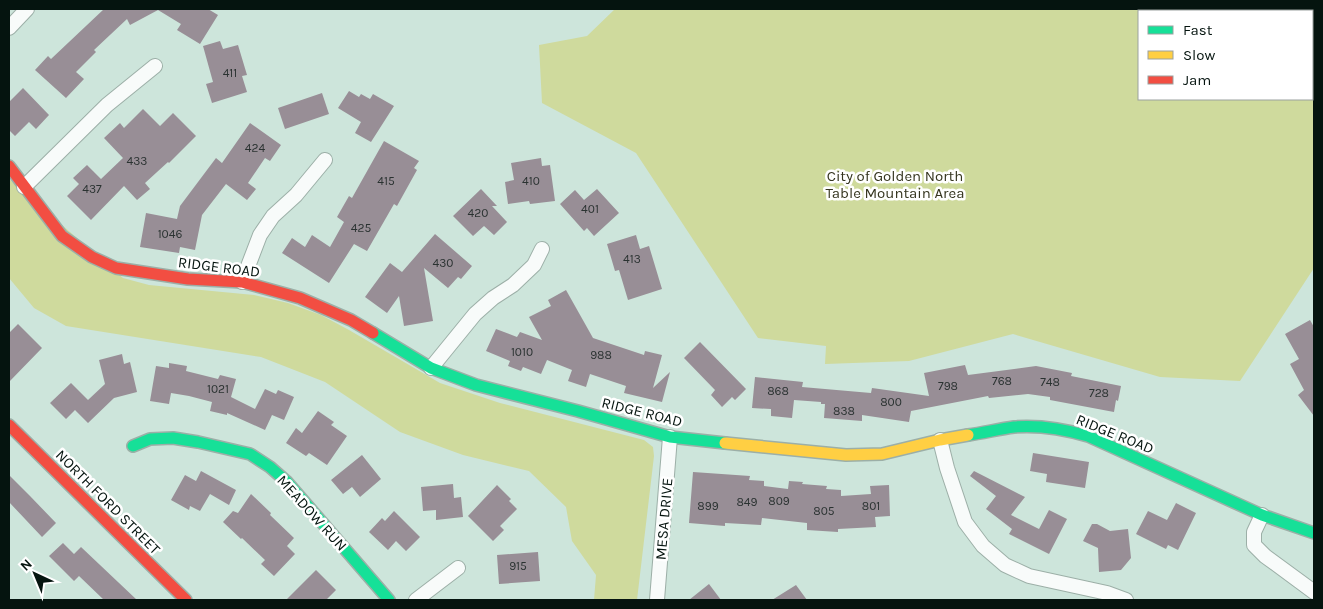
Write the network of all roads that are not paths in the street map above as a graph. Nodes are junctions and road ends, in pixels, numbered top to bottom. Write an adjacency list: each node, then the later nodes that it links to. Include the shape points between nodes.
1 (27, 9): 2 (street)
2 (9, 28)
3 (155, 66): 6 (street, via 107,105)
4 (325, 160): 8 (street, via 260,234)
5 (9, 166): 6 (street, RIDGE ROAD)
6 (24, 187): 8 (street, RIDGE ROAD, via 62,236 92,257 116,268 188,279)
7 (542, 249): 9 (street, via 534,265 475,314)
8 (242, 282): 9 (street, RIDGE ROAD, via 300,298 351,320)
9 (431, 368): 11 (street, RIDGE ROAD, via 476,385)
10 (9, 425): 18 (street, NORTH FORD STREET)
11 (670, 437): 12 (street, RIDGE ROAD, via 846,455 882,454); 21 (street, MESA DRIVE)
12 (940, 440): 14 (street, RIDGE ROAD, via 1015,427 1067,430 1088,436); 22 (street, via 965,522 983,546 1005,565 1029,576)
13 (133, 446): 19 (street, MEADOW RUN, via 150,439 173,438 250,454 287,482)
14 (1262, 515): 15 (street, RIDGE ROAD); 17 (street, via 1254,532 1254,545)
15 (1314, 533)
16 (458, 568): 20 (street)
17 (1314, 592)
18 (186, 600)
19 (389, 600)
20 (416, 600)
21 (657, 600)
22 (1126, 600)

